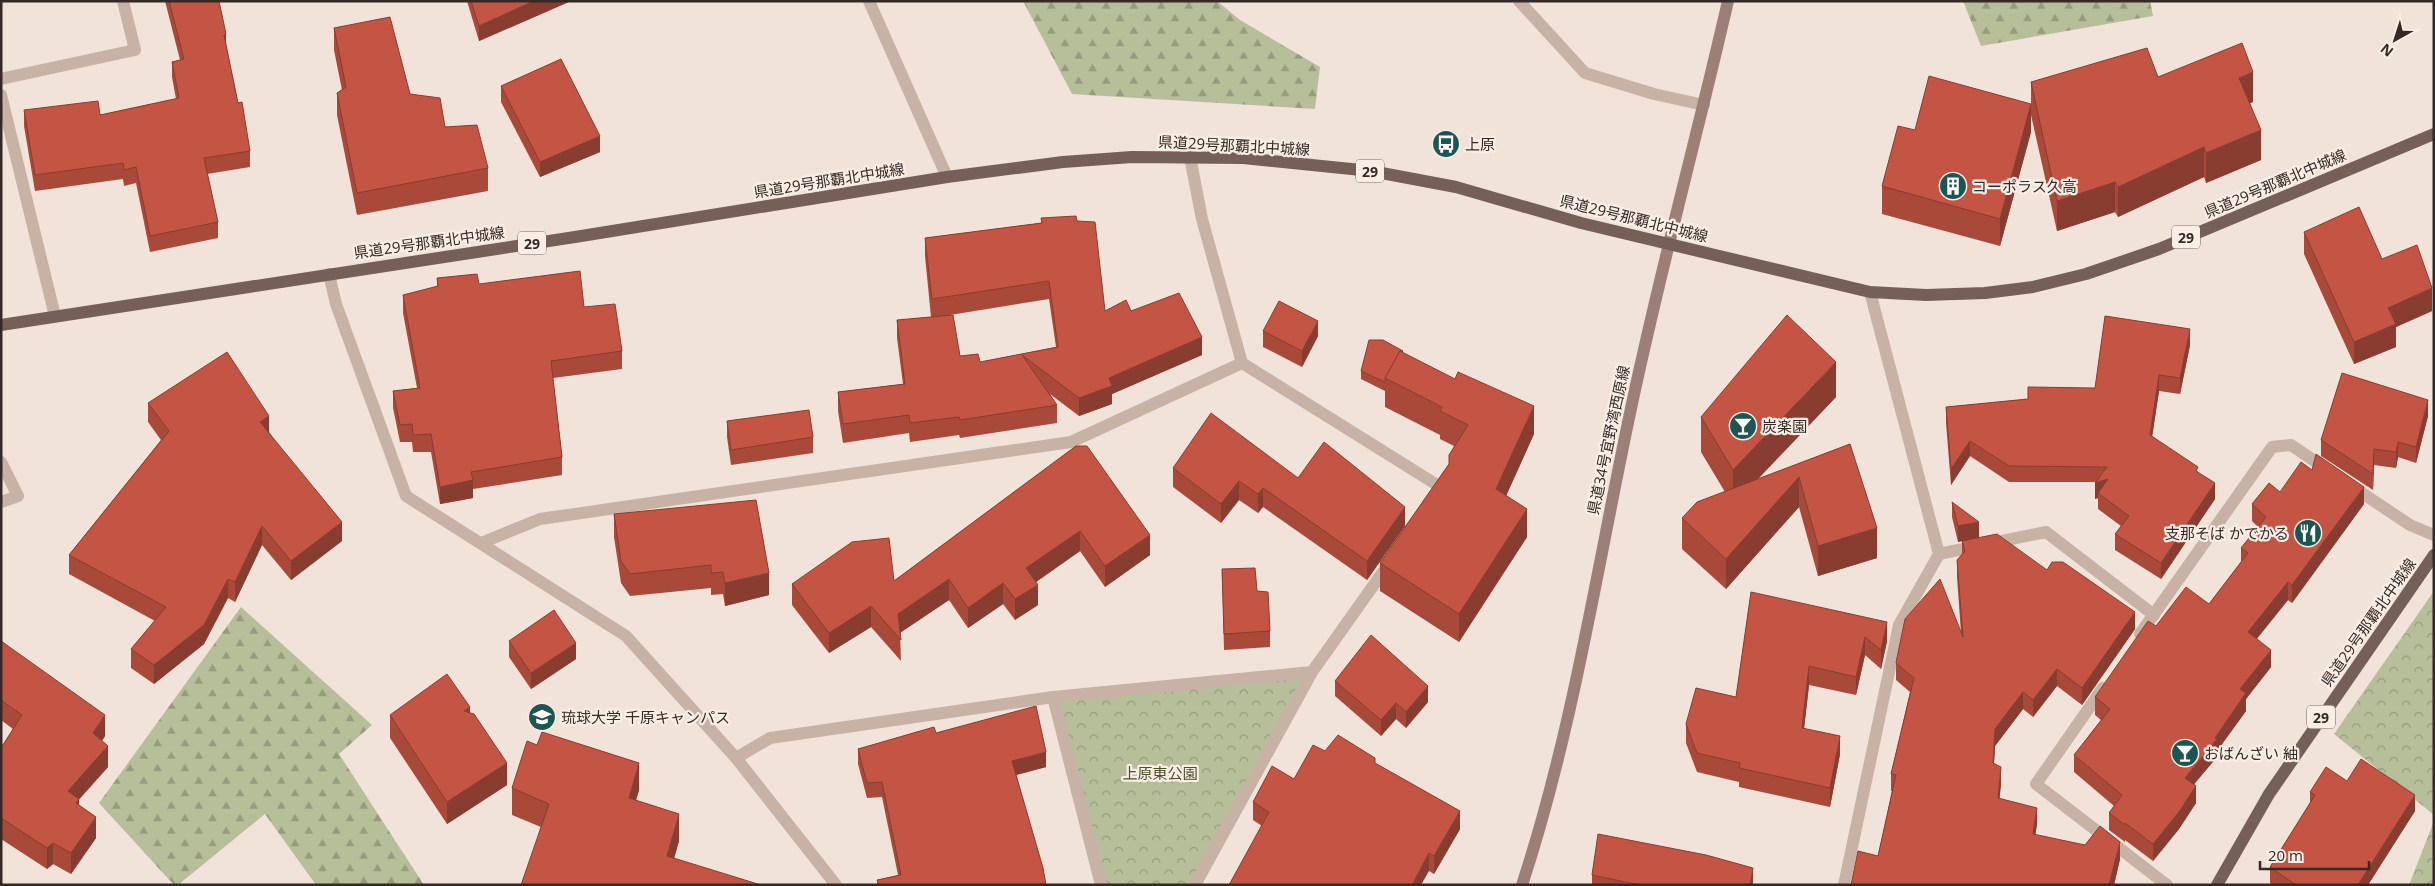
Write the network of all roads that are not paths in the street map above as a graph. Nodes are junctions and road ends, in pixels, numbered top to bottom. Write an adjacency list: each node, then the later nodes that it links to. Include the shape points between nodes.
1 (123, 1): 5 (street, via 135,50)
2 (869, 1): 10 (street)
3 (1519, 1): 7 (street, via 1585,73)
4 (1728, 1): 7 (main road, 県道34号宜野湾西原線)
5 (1, 79)
6 (1, 95): 14 (street)
7 (1704, 105): 11 (main road, 県道34号宜野湾西原線)
8 (2434, 134): 13 (main road, 県道29号那覇北中城線 / 29, via 2159,248 2086,274 2033,287 1985,293 1926,295)
9 (1190, 157): 10 (main road, 県道29号那覇北中城線 / 29, via 1063,162); 11 (main road, 県道29号那覇北中城線 / 29, via 1290,161 1371,171 1456,187); 16 (street, via 1202,219)
10 (948, 177): 12 (main road, 県道29号那覇北中城線 / 29)
11 (1668, 243): 13 (main road, 県道29号那覇北中城線 / 29); 34 (main road, 県道34号宜野湾西原線, via 1571,704)
12 (329, 274): 14 (main road, 県道29号那覇北中城線 / 29); 21 (street, via 336,304 406,496)
13 (1870, 292): 23 (street)
14 (55, 316): 15 (main road, 県道29号那覇北中城線 / 29)
15 (1, 325)
16 (1242, 363): 19 (street, via 1442,488); 21 (street, via 1071,442 540,519)
17 (1, 462): 18 (street, via 18,496)
18 (1, 502)
19 (1431, 504)
20 (2434, 535): 25 (street, via 2410,525 2291,445 2272,447)
21 (481, 543): 30 (street, via 626,636)
22 (1397, 552): 27 (street)
23 (1940, 554): 25 (street, via 2046,532); 35 (street, via 1899,625)
24 (2434, 555): 37 (main road, 県道29号那覇北中城線 / 29, via 2269,794)
25 (2154, 615): 26 (street)
26 (2132, 647)
27 (1312, 672): 29 (street); 33 (street)
28 (2109, 679): 36 (street, via 2036,784)
29 (1053, 697): 30 (street, via 770,738); 32 (street)
30 (736, 758): 31 (street)
31 (836, 885)
32 (1101, 885)
33 (1195, 885)
34 (1522, 885)
35 (1844, 885)
36 (2167, 885)
37 (2217, 885)

